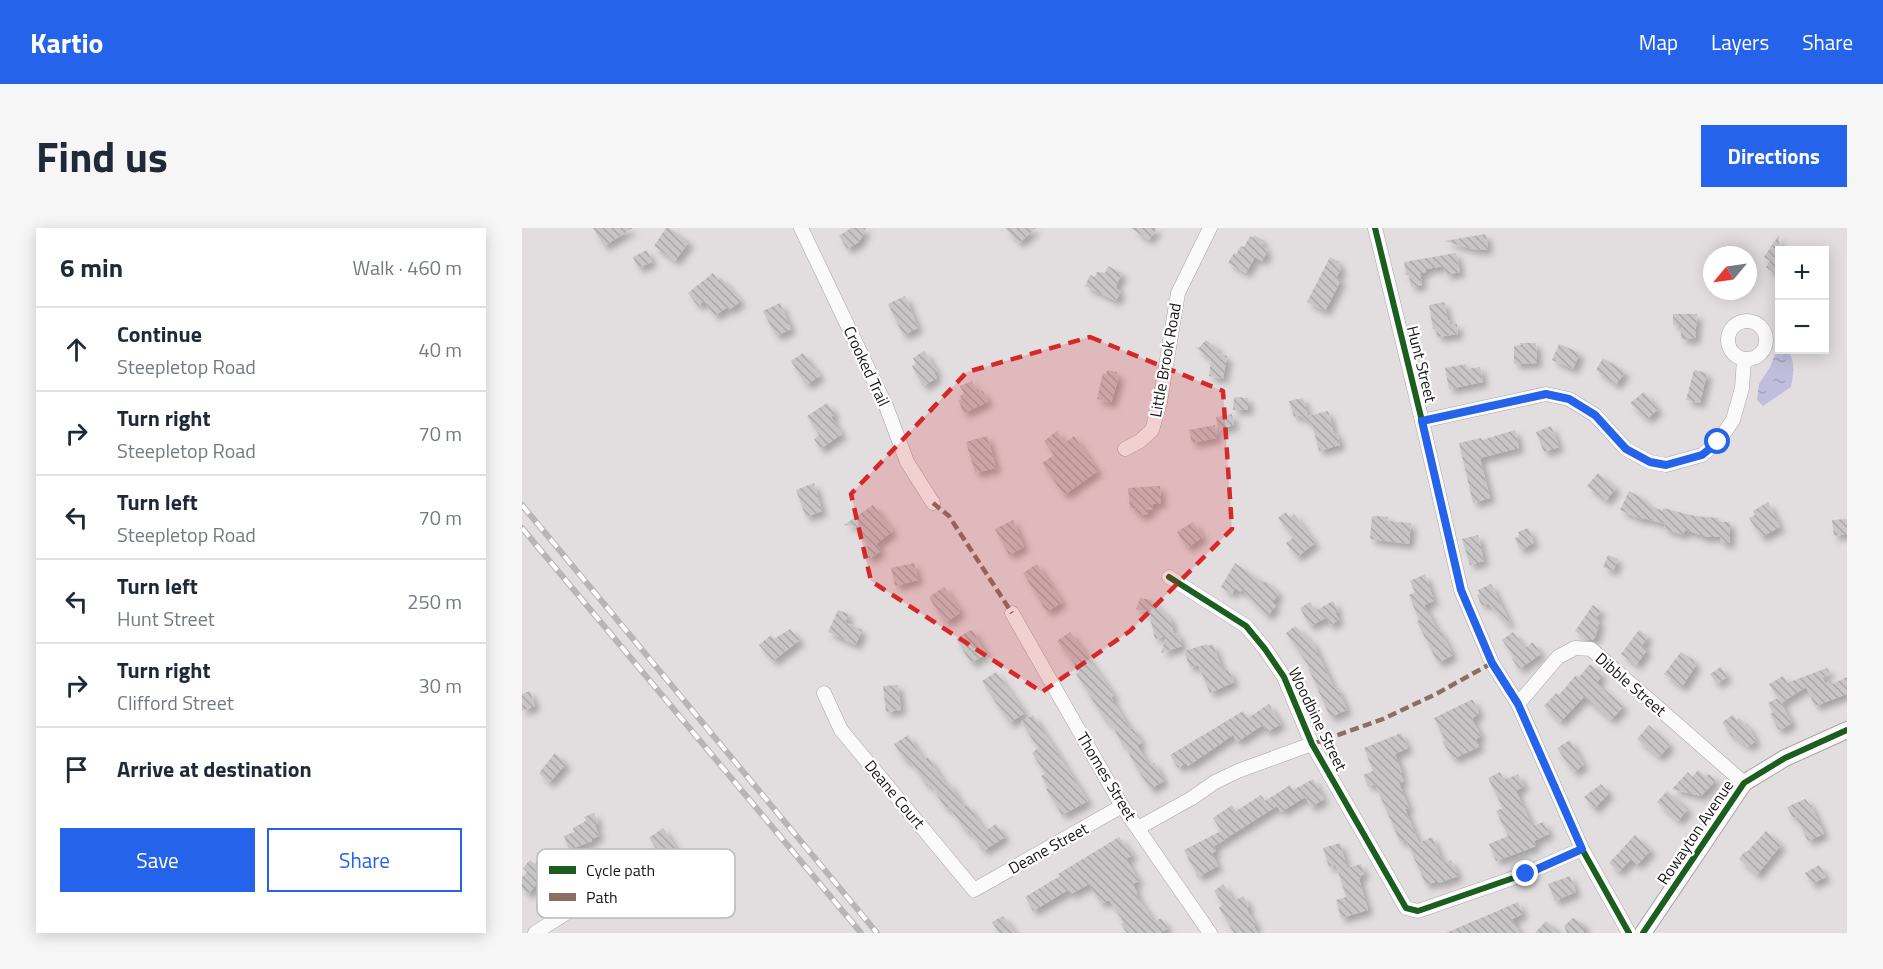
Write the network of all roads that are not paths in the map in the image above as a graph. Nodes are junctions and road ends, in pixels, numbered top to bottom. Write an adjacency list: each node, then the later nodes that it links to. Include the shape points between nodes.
1 (801, 228): 7 (street, Crooked Trail, via 886,406 908,462)
2 (1210, 228): 6 (street, Little Brook Road, via 1178,293 1152,430)
3 (1374, 228): 5 (street, Hunt Street)
4 (1744, 359): 5 (street, via 1742,388 1733,420 1718,442 1702,455 1666,465 1650,462 1626,449 1595,415 1569,399 1546,394)
5 (1422, 421): 11 (street, Hunt Street, via 1461,590 1492,663)
6 (1125, 449)
7 (933, 502)
8 (1169, 577): 13 (street, Woodbine Street, via 1245,626 1284,677)
9 (1012, 614): 15 (street, Thomes Street)
10 (824, 693): 18 (street, Deane Court, via 841,730)
11 (1518, 704): 14 (street, Dibble Street, via 1558,657 1575,648 1591,649); 17 (street, Hunt Street)
12 (1847, 730): 14 (street, Rowayton Avenue, via 1785,758)
13 (1312, 744): 16 (street, via 1215,782); 17 (street, Woodbine Street, via 1406,908 1418,911 1526,874)
14 (1744, 783): 23 (street, Rowayton Avenue)
15 (1122, 806): 16 (street, Thomes Street); 18 (street, Deane Street)
16 (1138, 828): 21 (street, Thomes Street)
17 (1582, 849): 22 (street, Hunt Street)
18 (974, 890)
19 (558, 918): 20 (street)
20 (535, 933)
21 (1210, 933)
22 (1629, 933)
23 (1643, 933)

